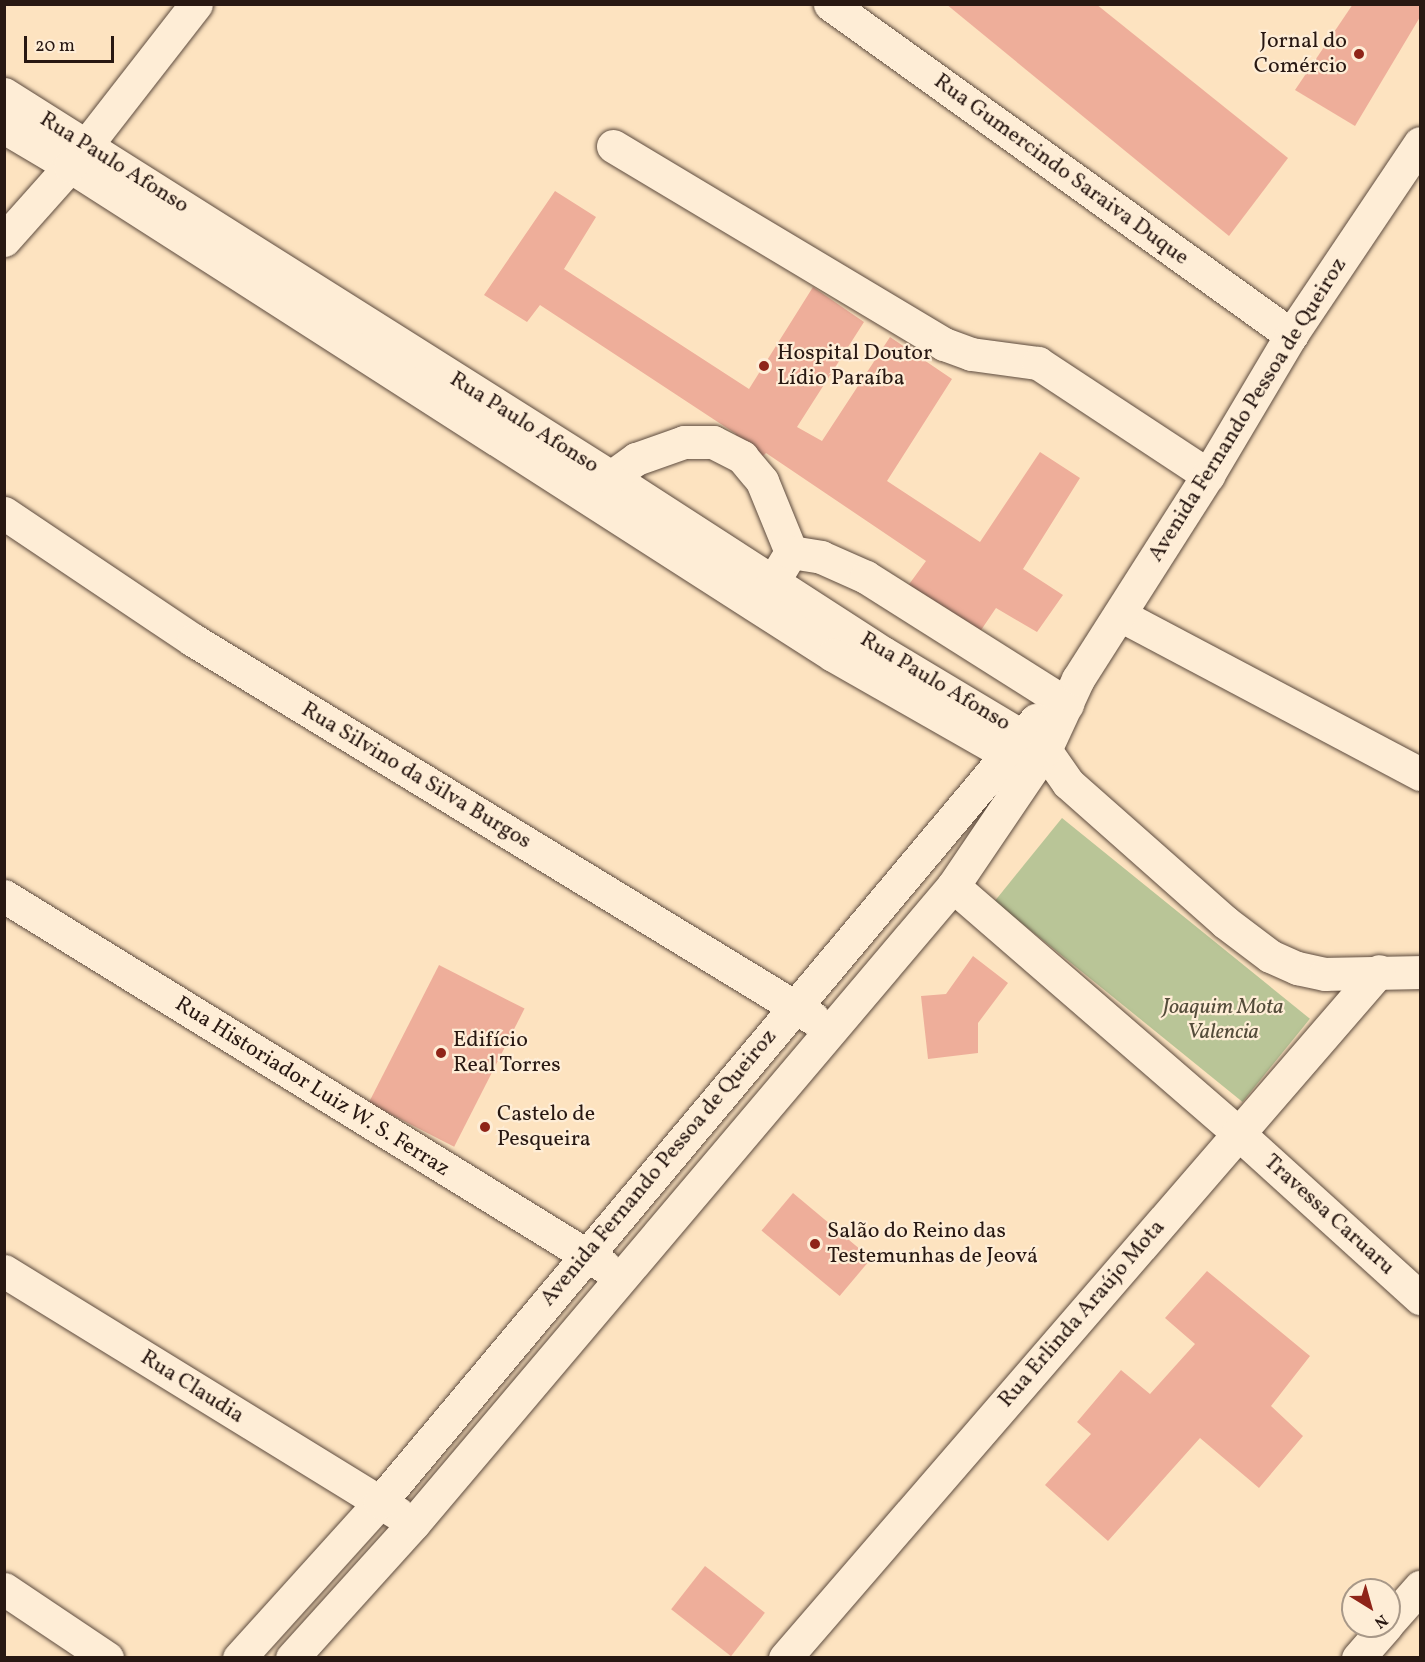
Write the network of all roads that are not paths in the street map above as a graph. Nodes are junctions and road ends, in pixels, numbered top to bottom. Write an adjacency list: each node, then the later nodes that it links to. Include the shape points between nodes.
1 (196, 4): 7 (street)
2 (832, 5): 9 (street, Rua Gumercindo Saraiva Duque)
3 (4, 94): 7 (street, Rua Paulo Afonso)
4 (4, 128): 7 (street, Rua Paulo Afonso)
5 (1420, 143): 9 (street, Avenida Fernando Pessoa de Queiroz)
6 (613, 146): 11 (street, via 944,344 971,354 1038,363)
7 (78, 155): 8 (street); 10 (street, Rua Paulo Afonso)
8 (4, 240)
9 (1291, 335): 11 (street, Avenida Fernando Pessoa de Queiroz)
10 (551, 458): 12 (street, Rua Paulo Afonso); 15 (street, Rua Paulo Afonso)
11 (1208, 475): 16 (street, Avenida Fernando Pessoa de Queiroz)
12 (611, 477): 14 (street, via 636,459 684,442 714,441 742,458 762,481); 15 (street, Rua Paulo Afonso)
13 (4, 513): 24 (street, Rua Silvino da Silva Burgos, via 193,640)
14 (791, 552): 15 (street); 17 (street, via 821,557 866,577)
15 (766, 595): 18 (street, Rua Paulo Afonso, via 833,655)
16 (1120, 615): 17 (street, Avenida Fernando Pessoa de Queiroz); 19 (street)
17 (1068, 694): 18 (street, Avenida Fernando Pessoa de Queiroz)
18 (1026, 752): 20 (street, Avenida Fernando Pessoa de Queiroz); 22 (street, Rua Paulo Afonso, via 1068,783 1225,922 1270,956 1297,968 1325,974); 24 (street, Avenida Fernando Pessoa de Queiroz)
19 (1420, 774)
20 (953, 886): 25 (street, Avenida Fernando Pessoa de Queiroz); 26 (street, Travessa Caruaru)
21 (4, 896): 27 (street, Rua Historiador Luiz W. S. Ferraz)
22 (1379, 971): 23 (street, Rua Paulo Afonso); 26 (street, Rua Erlinda Araújo Mota)
23 (1420, 972)
24 (794, 1007): 25 (street, Rua Silvino da Silva Burgos); 27 (street, Avenida Fernando Pessoa de Queiroz)
25 (832, 1030): 29 (street, Avenida Fernando Pessoa de Queiroz)
26 (1238, 1133): 30 (street, Travessa Caruaru); 40 (street, Rua Erlinda Araújo Mota)
27 (586, 1255): 29 (street, Rua Historiador Luiz W. S. Ferraz); 31 (street, Avenida Fernando Pessoa de Queiroz)
28 (4, 1271): 31 (street, Rua Claudia)
29 (621, 1276): 32 (street, Avenida Fernando Pessoa de Queiroz)
30 (1420, 1298)
31 (380, 1502): 32 (street, Rua Claudia); 38 (street, Avenida Fernando Pessoa de Queiroz)
32 (413, 1524): 39 (street, Avenida Fernando Pessoa de Queiroz)
33 (1420, 1587): 35 (street)
34 (4, 1589): 37 (street)
35 (1401, 1609)
36 (1376, 1638): 41 (street)
37 (108, 1658)
38 (239, 1658)
39 (292, 1658)
40 (785, 1658)
41 (1358, 1658)

